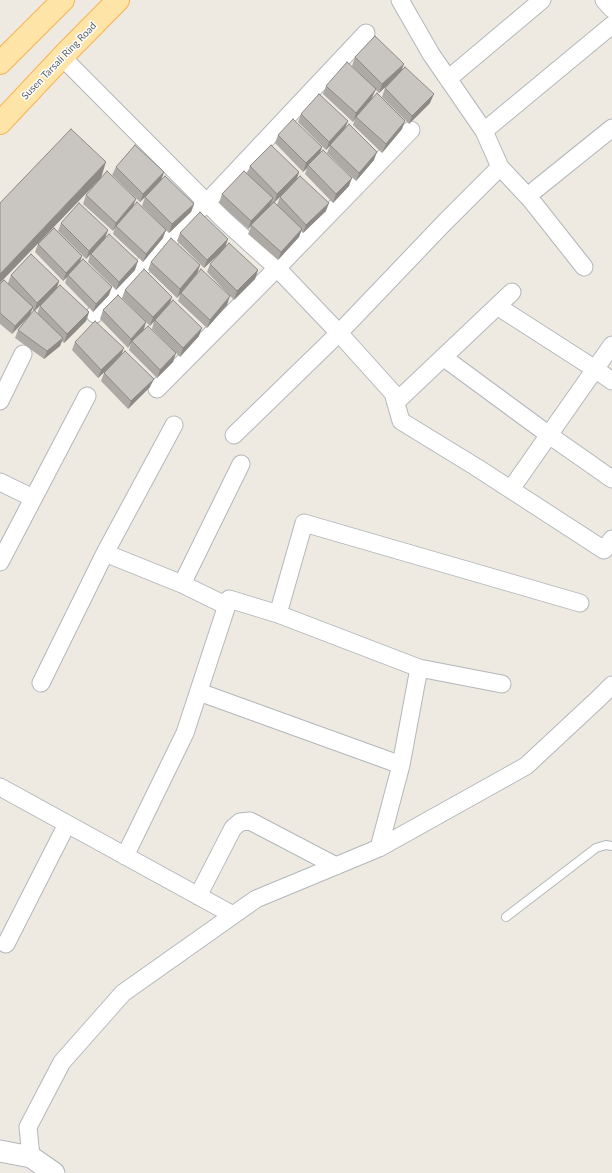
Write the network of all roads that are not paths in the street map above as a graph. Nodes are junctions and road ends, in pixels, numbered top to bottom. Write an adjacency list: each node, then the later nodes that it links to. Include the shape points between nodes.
1 (63, 0): 10 (main road)
2 (118, 0): 9 (main road, Susen Tarsali Ring Road)
3 (400, 0): 11 (street)
4 (542, 0): 11 (street)
5 (604, 0): 6 (street)
6 (612, 9)
7 (612, 25): 15 (street)
8 (366, 33): 18 (street)
9 (62, 56): 12 (main road, Susen Tarsali Ring Road); 18 (street)
10 (0, 63)
11 (448, 79): 15 (street)
12 (0, 123)
13 (612, 128): 17 (street)
14 (411, 130): 20 (street)
15 (484, 131): 16 (street)
16 (500, 167): 19 (street, via 531,200); 24 (street)
17 (535, 190)
18 (207, 202): 20 (street); 23 (street)
19 (584, 267)
20 (277, 268): 24 (street); 30 (street)
21 (512, 292): 22 (street)
22 (497, 306): 27 (street); 28 (street)
23 (95, 314)
24 (339, 333): 33 (street, via 393,393); 35 (street)
25 (612, 345): 28 (street)
26 (23, 354): 32 (street)
27 (443, 357): 33 (street); 36 (street)
28 (595, 369): 29 (street); 36 (street)
29 (612, 381)
30 (157, 389)
31 (87, 396): 41 (street)
32 (0, 401)
33 (396, 402): 40 (street, via 401,421)
34 (174, 425): 43 (street)
35 (234, 435)
36 (549, 435): 38 (street); 40 (street)
37 (241, 464): 45 (street)
38 (612, 479)
39 (0, 482): 41 (street)
40 (511, 489): 42 (street)
41 (33, 498): 44 (street)
42 (609, 550)
43 (105, 553): 45 (street); 50 (street)
44 (0, 562)
45 (182, 584): 47 (street)
46 (580, 603): 48 (street, via 304,523)
47 (227, 606): 48 (street, via 229,599); 53 (street)
48 (278, 614): 49 (street)
49 (419, 668): 51 (street); 54 (street)
50 (41, 683)
51 (502, 684)
52 (612, 685): 58 (street, via 526,766)
53 (199, 692): 54 (street); 59 (street, via 185,732)
54 (401, 765): 58 (street)
55 (0, 787): 56 (street)
56 (67, 824): 59 (street); 64 (street)
57 (612, 846): 63 (lane, via 606,844 596,848)
58 (379, 848): 60 (street)
59 (125, 856): 61 (street)
60 (336, 866): 61 (street, via 250,821 240,822 232,828); 62 (street, via 256,899)
61 (198, 896): 62 (street)
62 (233, 916): 66 (street, via 123,992 62,1062 28,1127)
63 (506, 917)
64 (6, 944)
65 (0, 1151): 66 (street)
66 (31, 1157): 67 (street)
67 (54, 1173)

